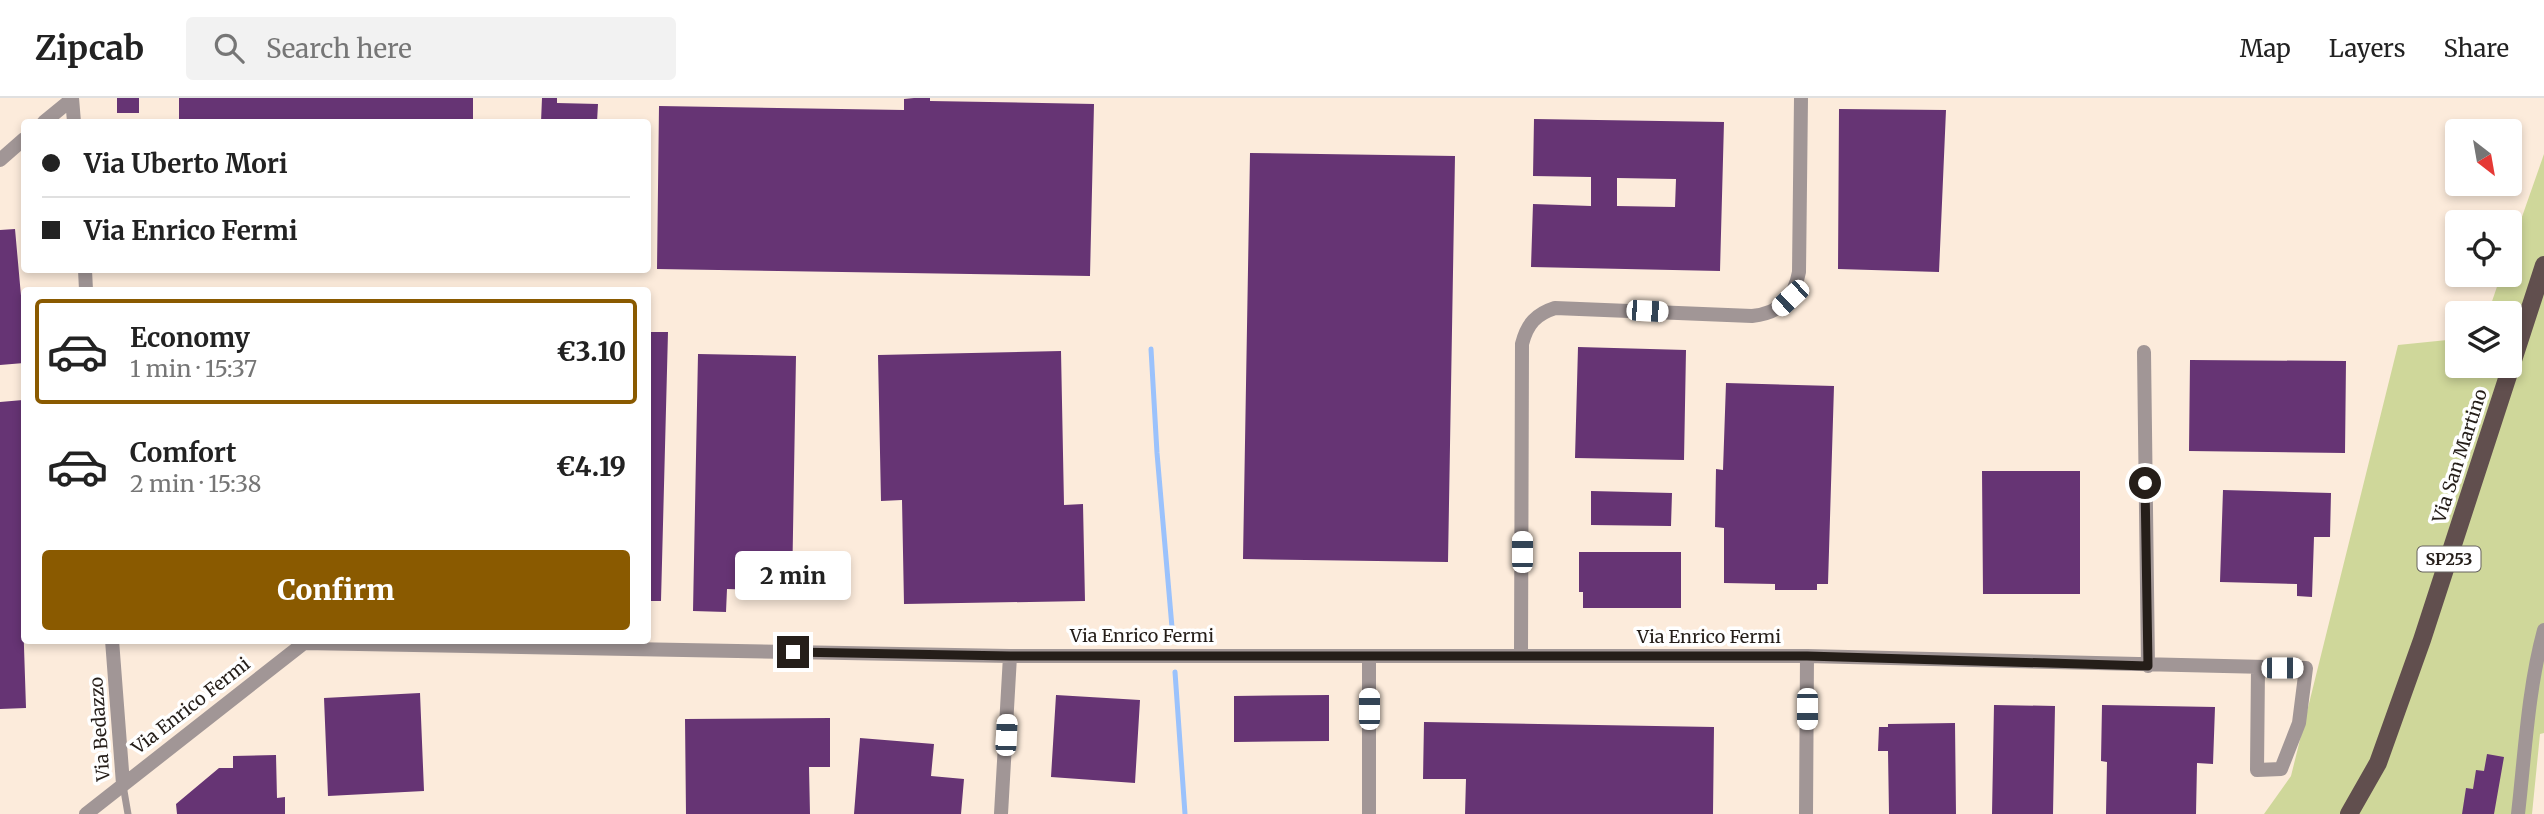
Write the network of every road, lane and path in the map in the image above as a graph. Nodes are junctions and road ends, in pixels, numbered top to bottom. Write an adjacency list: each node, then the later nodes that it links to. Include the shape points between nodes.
1 (1801, 98): 16 (street, via 1799,272 1797,286 1780,308 1752,316 1555,308 1543,312 1525,331)
2 (72, 99): 3 (street); 4 (street)
3 (48, 119)
4 (74, 119)
5 (21, 142): 6 (street)
6 (0, 160)
7 (2544, 265): 8 (main road, Via San Martino / SP253)
8 (2539, 292): 26 (main road, Via San Martino / SP253, via 2378,763)
9 (2144, 352): 18 (street)
10 (2544, 630): 27 (street)
11 (112, 644): 20 (street, Via Bedazzo)
12 (303, 644): 20 (street, Via Enrico Fermi)
13 (358, 644): 14 (street, Via Enrico Fermi)
14 (1010, 656): 15 (street, Via Enrico Fermi); 23 (street)
15 (1369, 656): 16 (street, Via Enrico Fermi); 24 (street)
16 (1521, 656): 17 (street, Via Enrico Fermi)
17 (1807, 656): 18 (street, Via Enrico Fermi); 25 (street)
18 (2148, 666): 19 (street, Via Enrico Fermi)
19 (2258, 668): 19 (street, Via Enrico Fermi, via 2306,668 2299,723 2281,769 2257,770)
20 (123, 784): 21 (street, Via Enrico Fermi); 22 (lane, Via Bedazzo)
21 (86, 814)
22 (128, 814)
23 (1001, 814)
24 (1369, 814)
25 (1806, 814)
26 (2349, 814)
27 (2518, 814)

